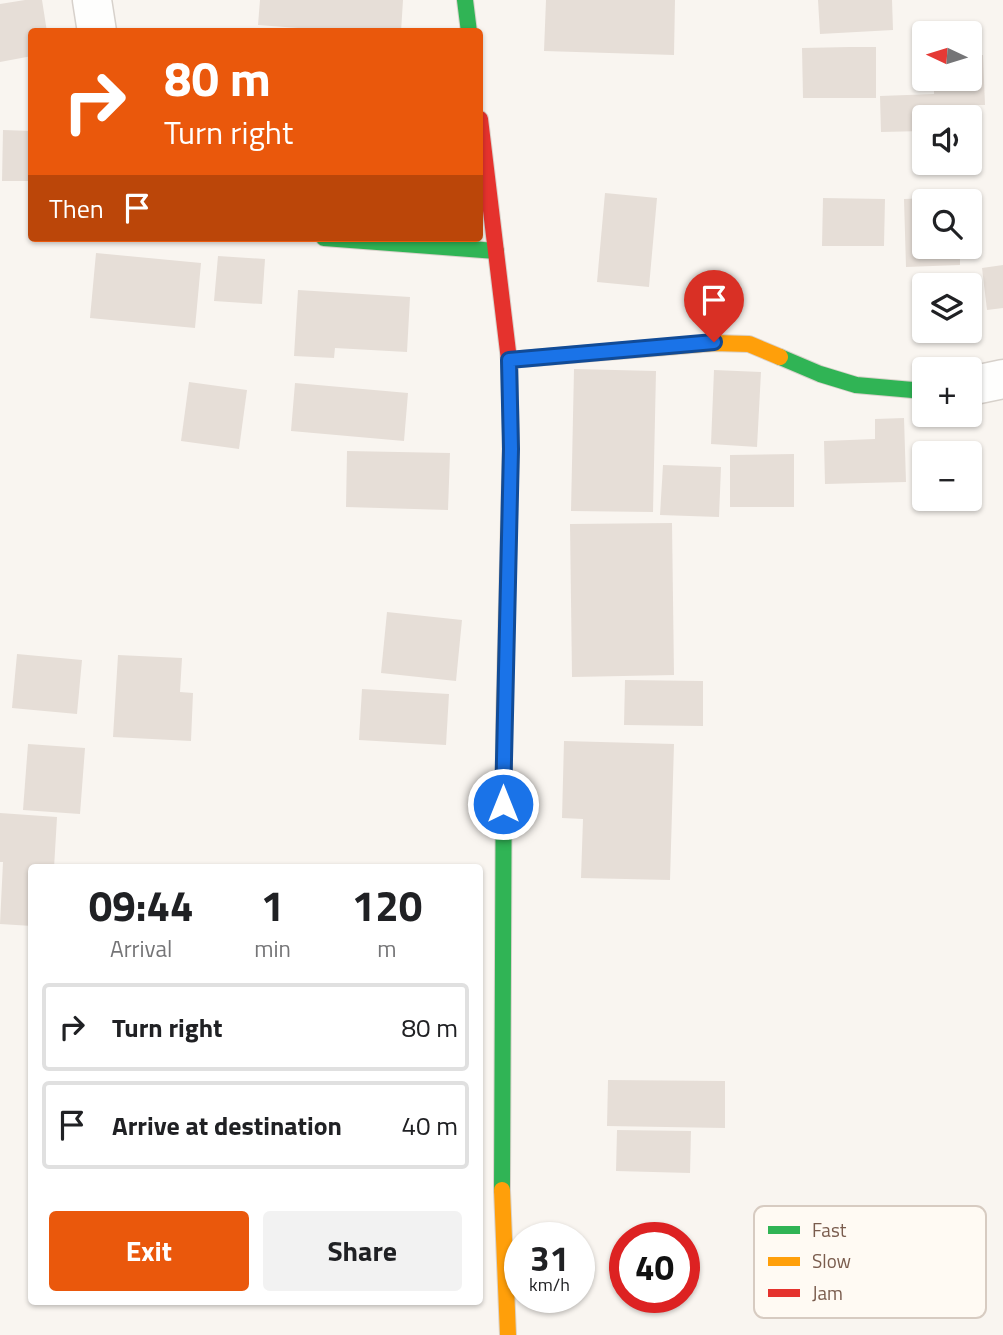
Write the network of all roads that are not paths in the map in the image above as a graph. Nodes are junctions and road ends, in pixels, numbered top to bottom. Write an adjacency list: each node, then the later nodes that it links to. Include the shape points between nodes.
1 (92, 0): 3 (street)
2 (465, 0): 4 (street)
3 (96, 28)
4 (468, 28)
5 (483, 144): 7 (street)
6 (377, 242): 7 (street)
7 (496, 251): 8 (street)
8 (509, 360): 11 (street, via 714,342 749,344 856,385); 12 (street, via 502,1103)
9 (1003, 379): 10 (street)
10 (982, 383)
11 (912, 390)
12 (508, 1335)

